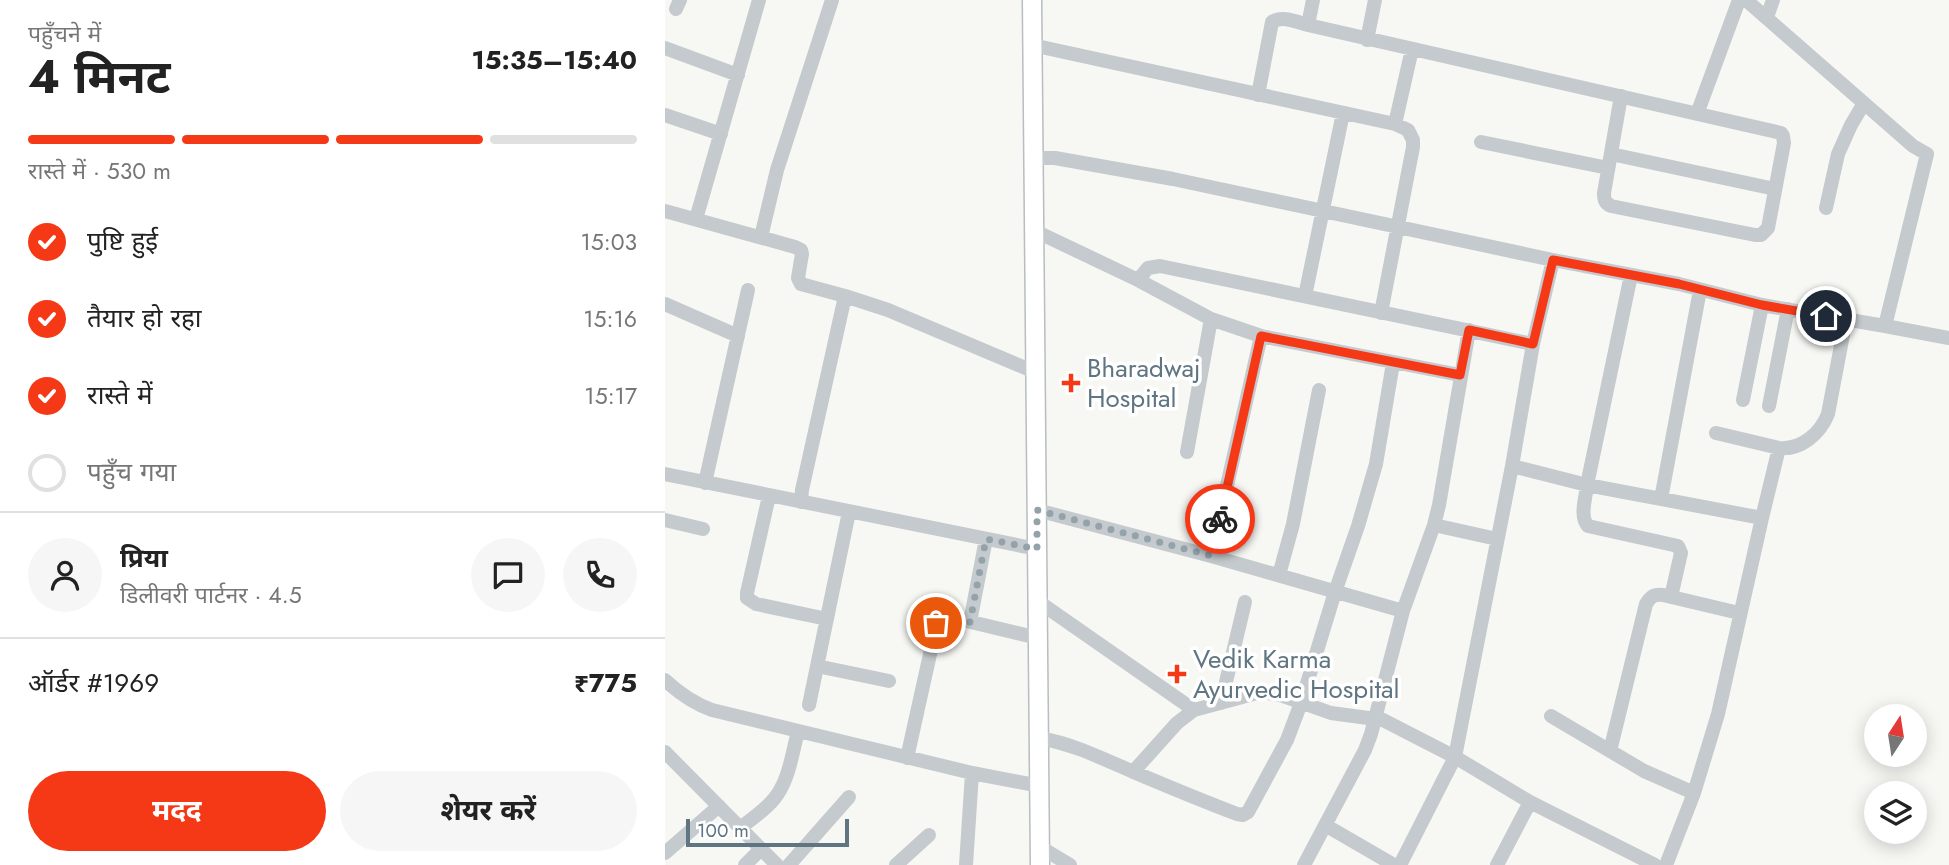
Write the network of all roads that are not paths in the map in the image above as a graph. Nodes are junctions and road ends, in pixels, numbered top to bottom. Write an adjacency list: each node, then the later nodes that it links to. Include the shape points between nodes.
1 (759, 0): 15 (street)
2 (832, 0): 34 (street, via 777,170)
3 (1032, 0): 12 (main road)
4 (1313, 0): 10 (street)
5 (1375, 0): 11 (street)
6 (1738, 0): 20 (street)
7 (1746, 0): 9 (street)
8 (1773, 0): 9 (street)
9 (1767, 17): 18 (street)
10 (1308, 25): 11 (street); 16 (street, via 1281,18 1272,22)
11 (1367, 40): 14 (street)
12 (1032, 46): 16 (street); 25 (main road)
13 (665, 48): 15 (street)
14 (1412, 50): 17 (street); 22 (street)
15 (738, 75): 23 (street)
16 (1258, 96): 19 (street)
17 (1621, 96): 20 (street); 26 (street)
18 (1864, 103): 28 (street, via 1838,154); 48 (street, via 1927,154)
19 (1343, 113): 22 (street); 30 (street)
20 (1697, 114): 27 (street, via 1781,133 1784,143)
21 (665, 116): 23 (street)
22 (1395, 124): 32 (street, via 1408,130 1413,140)
23 (721, 134): 31 (street)
24 (1481, 142): 26 (street)
25 (1033, 158): 30 (street, via 1173,179); 33 (main road)
26 (1610, 161): 27 (street); 27 (street, via 1604,199 1611,206 1755,235 1767,228)
27 (1775, 189)
28 (1826, 208)
29 (665, 211): 31 (street)
30 (1323, 211): 32 (street); 41 (street)
31 (696, 219): 34 (street)
32 (1398, 228): 35 (street); 45 (street)
33 (1033, 230): 37 (street); 55 (main road)
34 (761, 237): 40 (street, via 801,250 801,284)
35 (1553, 260): 36 (street); 53 (street)
36 (1631, 275): 39 (street); 66 (street)
37 (1139, 280): 41 (street, via 1148,268 1160,266); 46 (street)
38 (748, 290): 50 (street)
39 (1700, 290): 43 (street); 68 (street)
40 (845, 296): 55 (street); 69 (street)
41 (1305, 296): 45 (street)
42 (665, 304): 50 (street)
43 (1762, 305): 44 (street); 58 (street)
44 (1788, 309): 47 (street); 59 (street)
45 (1381, 313): 49 (street)
46 (1211, 319): 51 (street); 62 (street)
47 (1846, 319): 48 (street); 61 (street, via 1825,422 1800,445)
48 (1885, 326): 52 (street)
49 (1469, 330): 53 (street); 56 (street)
50 (738, 336): 65 (street)
51 (1261, 336): 54 (street); 79 (street)
52 (1949, 338)
53 (1533, 344): 63 (street)
54 (1394, 363): 56 (street); 81 (street, via 1376,464)
55 (1035, 372): 70 (main road)
56 (1460, 375): 74 (street)
57 (1319, 390): 80 (street)
58 (1743, 400)
59 (1769, 406)
60 (1716, 433): 61 (street)
61 (1779, 448): 72 (street)
62 (1187, 453)
63 (1512, 466): 66 (street); 77 (street)
64 (665, 474): 65 (street)
65 (705, 483): 67 (street)
66 (1587, 485): 68 (street); 82 (street, via 1583,517 1588,526 1680,549)
67 (769, 496): 69 (street); 87 (street, via 747,598)
68 (1661, 499): 72 (street)
69 (801, 502): 71 (street)
70 (1037, 510): 78 (main road); 79 (street)
71 (849, 512): 76 (street); 87 (street)
72 (1762, 518): 86 (street)
73 (665, 520): 75 (street)
74 (1434, 525): 77 (street); 85 (street)
75 (703, 529)
76 (986, 539): 78 (street); 88 (street)
77 (1497, 539): 103 (street)
78 (1037, 549): 83 (main road)
79 (1212, 556): 80 (street)
80 (1279, 575): 81 (street)
81 (1335, 592): 85 (street); 94 (street)
82 (1671, 597): 86 (street); 101 (street, via 1656,594 1646,604)
83 (1039, 602): 89 (main road); 96 (street)
84 (1245, 602): 93 (street)
85 (1403, 611): 98 (street)
86 (1739, 612): 108 (street, via 1718,713)
87 (827, 619): 90 (street)
88 (970, 622): 89 (street); 104 (street, via 942,616 936,623)
89 (1038, 638): 100 (main road)
90 (817, 666): 92 (street); 95 (street)
91 (665, 680): 99 (street, via 697,705)
92 (889, 681)
93 (1221, 703): 94 (street, via 1268,693); 96 (street)
94 (1301, 703): 98 (street, via 1331,713); 105 (street, via 1287,740 1243,815)
95 (809, 705)
96 (1194, 710): 105 (street)
97 (1551, 716): 101 (street)
98 (1376, 719): 103 (street); 112 (street, via 1365,750)
99 (798, 731): 104 (street); 113 (street, via 780,791)
100 (1039, 738): 105 (street, via 1071,745); 107 (main road)
101 (1609, 751): 108 (street)
102 (665, 752): 111 (street)
103 (1455, 757): 110 (street); 127 (street)
104 (907, 758): 106 (street)
105 (1133, 772)
106 (972, 773): 107 (street); 122 (street)
107 (1040, 786): 115 (main road)
108 (1693, 793): 130 (street)
109 (849, 797): 120 (street)
110 (1530, 802): 128 (street); 129 (street)
111 (719, 806): 113 (street); 117 (street)
112 (1325, 825): 125 (street); 126 (street)
113 (740, 828): 116 (street)
114 (929, 835): 121 (street)
115 (1040, 847): 123 (main road); 124 (street)
116 (761, 849): 118 (street); 119 (street)
117 (665, 853)
118 (745, 865)
119 (777, 865)
120 (789, 865)
121 (897, 865)
122 (966, 865)
123 (1040, 865)
124 (1070, 865)
125 (1304, 865)
126 (1394, 865)
127 (1400, 865)
128 (1497, 865)
129 (1655, 865)
130 (1666, 865)

